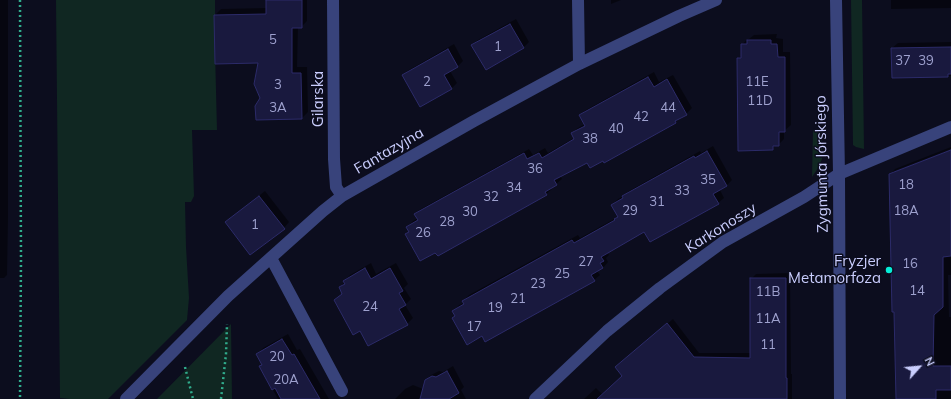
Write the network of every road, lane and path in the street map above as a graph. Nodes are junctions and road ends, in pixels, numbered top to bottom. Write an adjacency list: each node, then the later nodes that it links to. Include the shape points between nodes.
1 (20, 0): 14 (path)
2 (333, 0): 9 (street, Gilarska, via 334,159 336,188)
3 (578, 0): 6 (street)
4 (716, 0): 6 (street, Fantazyjna)
5 (836, 0): 8 (street, Zygmunta Jórskiego)
6 (579, 64): 9 (street, Fantazyjna)
7 (951, 127): 8 (street, Karkonoszy)
8 (839, 174): 18 (street, Karkonoszy, via 804,197 722,242 607,331); 19 (street, Zygmunta Jórskiego)
9 (342, 196): 10 (street, Fantazyjna)
10 (270, 258): 11 (street, Fantazyjna); 13 (street)
11 (228, 296): 15 (street, Fantazyjna); 17 (path)
12 (185, 368): 16 (path)
13 (342, 391)
14 (20, 399)
15 (126, 399)
16 (194, 399)
17 (221, 399)
18 (535, 399)
19 (840, 399)

